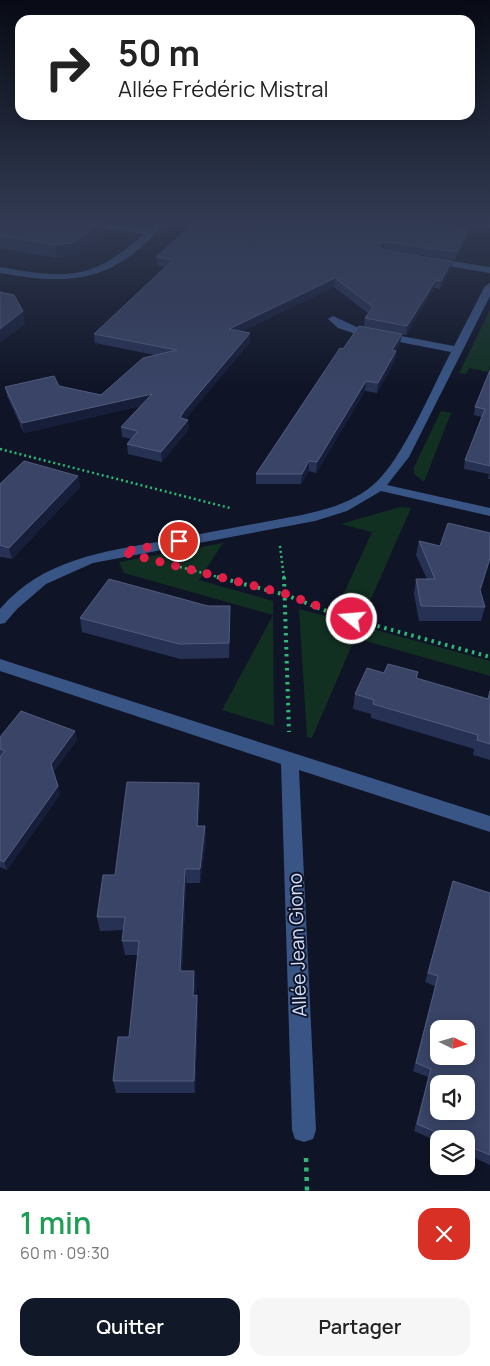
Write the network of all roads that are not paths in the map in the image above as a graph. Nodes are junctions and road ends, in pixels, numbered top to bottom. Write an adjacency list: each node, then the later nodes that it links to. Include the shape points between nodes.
1 (490, 286): 3 (street)
2 (333, 319): 3 (street, via 356,331)
3 (456, 350): 4 (street, via 403,457)
4 (379, 487): 5 (street); 6 (street, via 350,504 315,517 89,559 40,582)
5 (490, 512)
6 (0, 619)
7 (0, 665): 8 (street)
8 (290, 760): 9 (street); 10 (street, Allée Jean Giono)
9 (490, 824)
10 (304, 1130)

